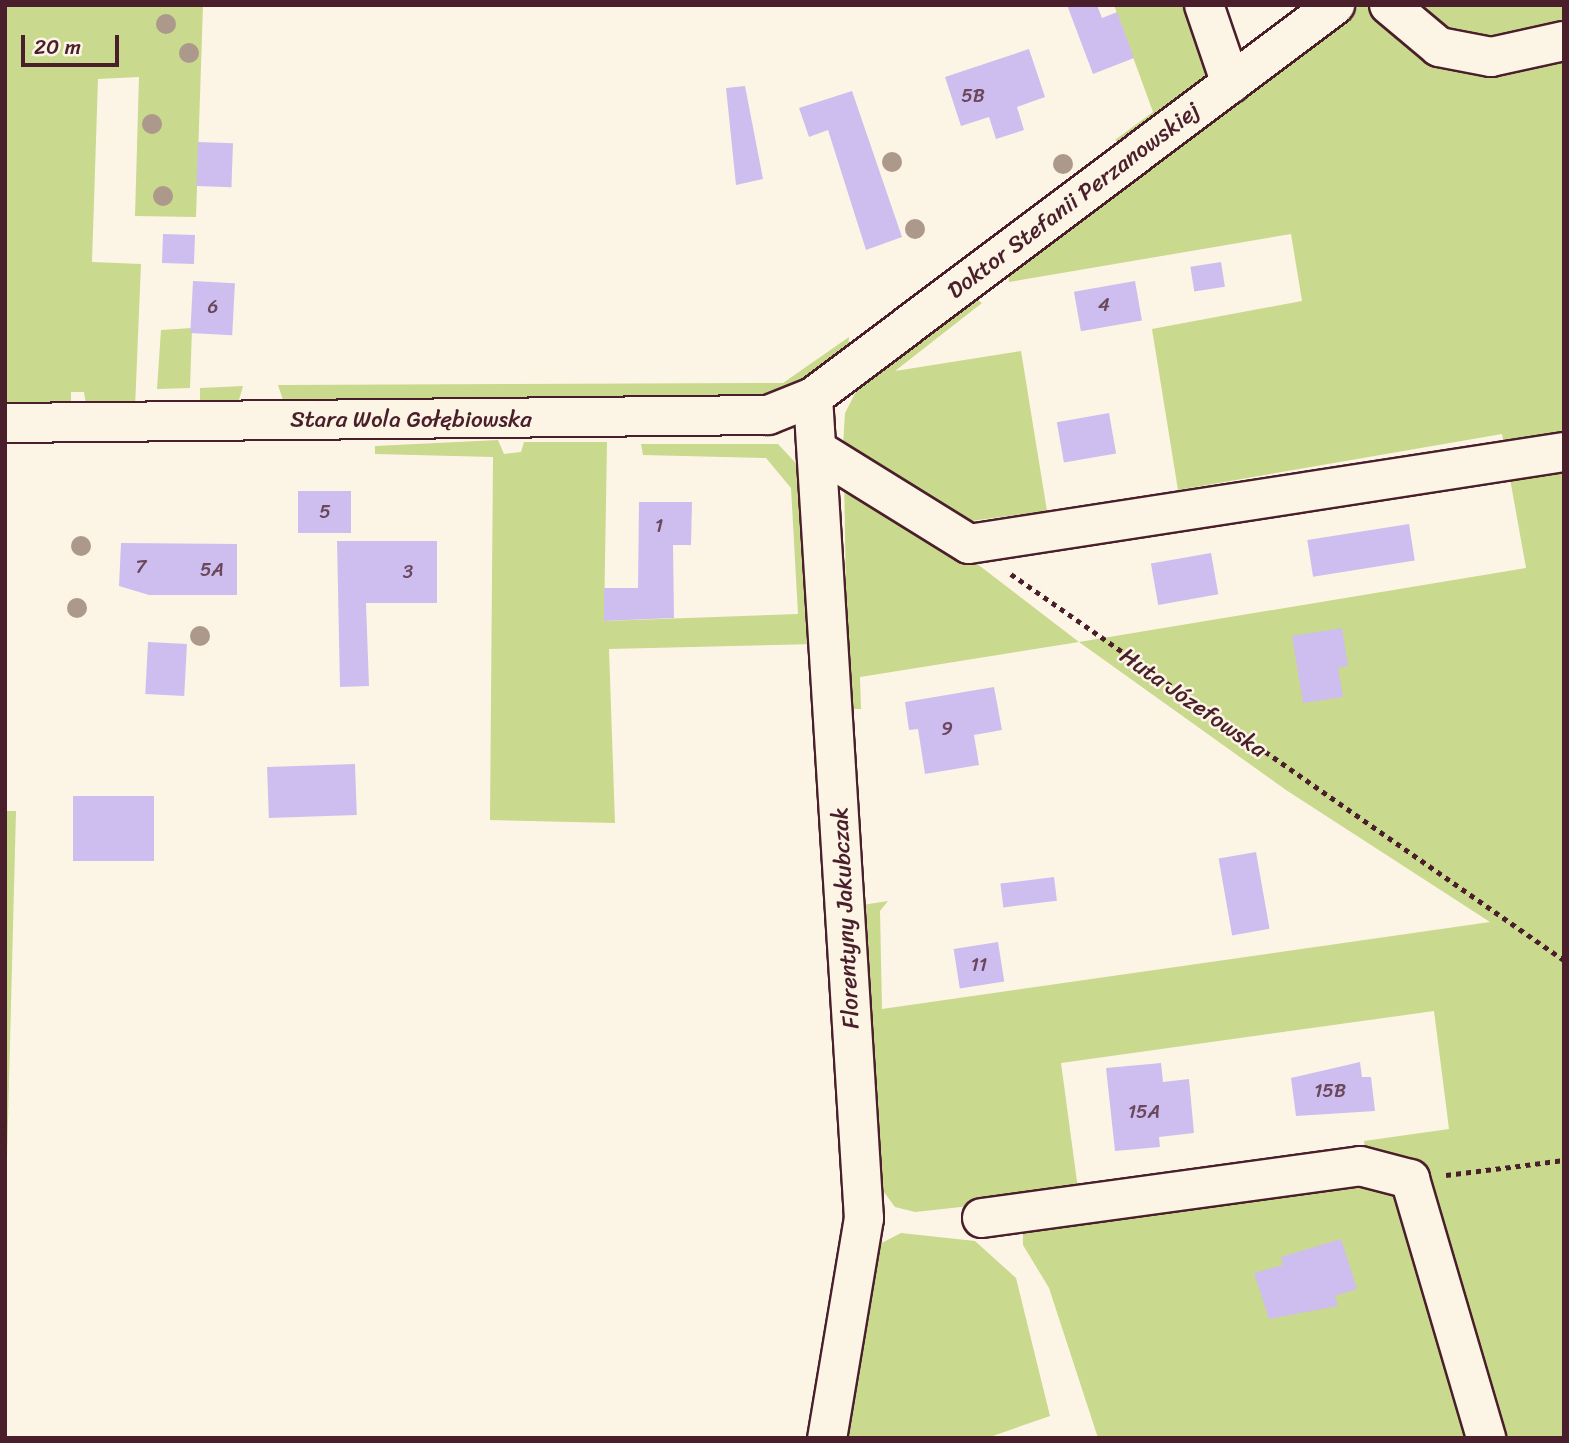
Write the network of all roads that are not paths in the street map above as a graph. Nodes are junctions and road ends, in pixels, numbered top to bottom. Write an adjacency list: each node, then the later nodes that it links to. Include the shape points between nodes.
1 (1204, 5): 5 (street)
2 (1335, 5): 5 (street, Doktor Stefanii Perzanowskiej)
3 (1389, 5): 4 (street, via 1439,47 1491,57)
4 (1564, 41)
5 (1231, 83): 6 (street, Doktor Stefanii Perzanowskiej)
6 (813, 397): 7 (street, Stara Wola Gołębiowska, via 768,415 722,419); 8 (street, Florentyny Jakubczak)
7 (5, 423)
8 (819, 451): 9 (street, via 969,544); 11 (street, Florentyny Jakubczak, via 864,1218)
9 (1564, 452)
10 (982, 1218): 12 (street, via 1360,1166 1410,1179)
11 (827, 1438)
12 (1486, 1438)

